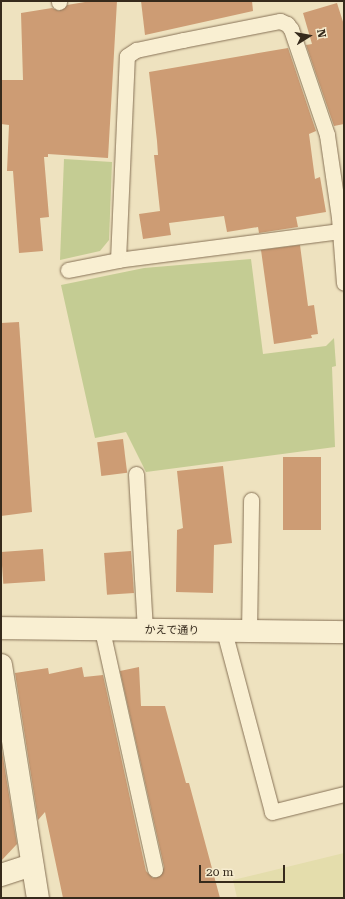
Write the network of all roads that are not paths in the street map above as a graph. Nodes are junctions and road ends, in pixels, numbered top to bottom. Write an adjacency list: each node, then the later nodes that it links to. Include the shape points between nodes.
1 (342, 231): 2 (lane); 2 (lane, via 327,135 291,29 280,21 136,50 127,56); 4 (lane)
2 (118, 260): 3 (lane)
3 (68, 270)
4 (344, 284)
5 (136, 474): 9 (lane)
6 (251, 500): 11 (lane)
7 (1, 628): 8 (street, かえで通り)
8 (102, 630): 9 (street, かえで通り); 16 (lane)
9 (145, 630): 10 (street, かえで通り)
10 (224, 631): 11 (street, かえで通り); 14 (lane, via 272,812)
11 (250, 632): 12 (street, かえで通り)
12 (344, 632)
13 (1, 665): 15 (street)
14 (344, 794)
15 (32, 865): 17 (street); 18 (street)
16 (155, 869)
17 (1, 875)
18 (38, 898)

